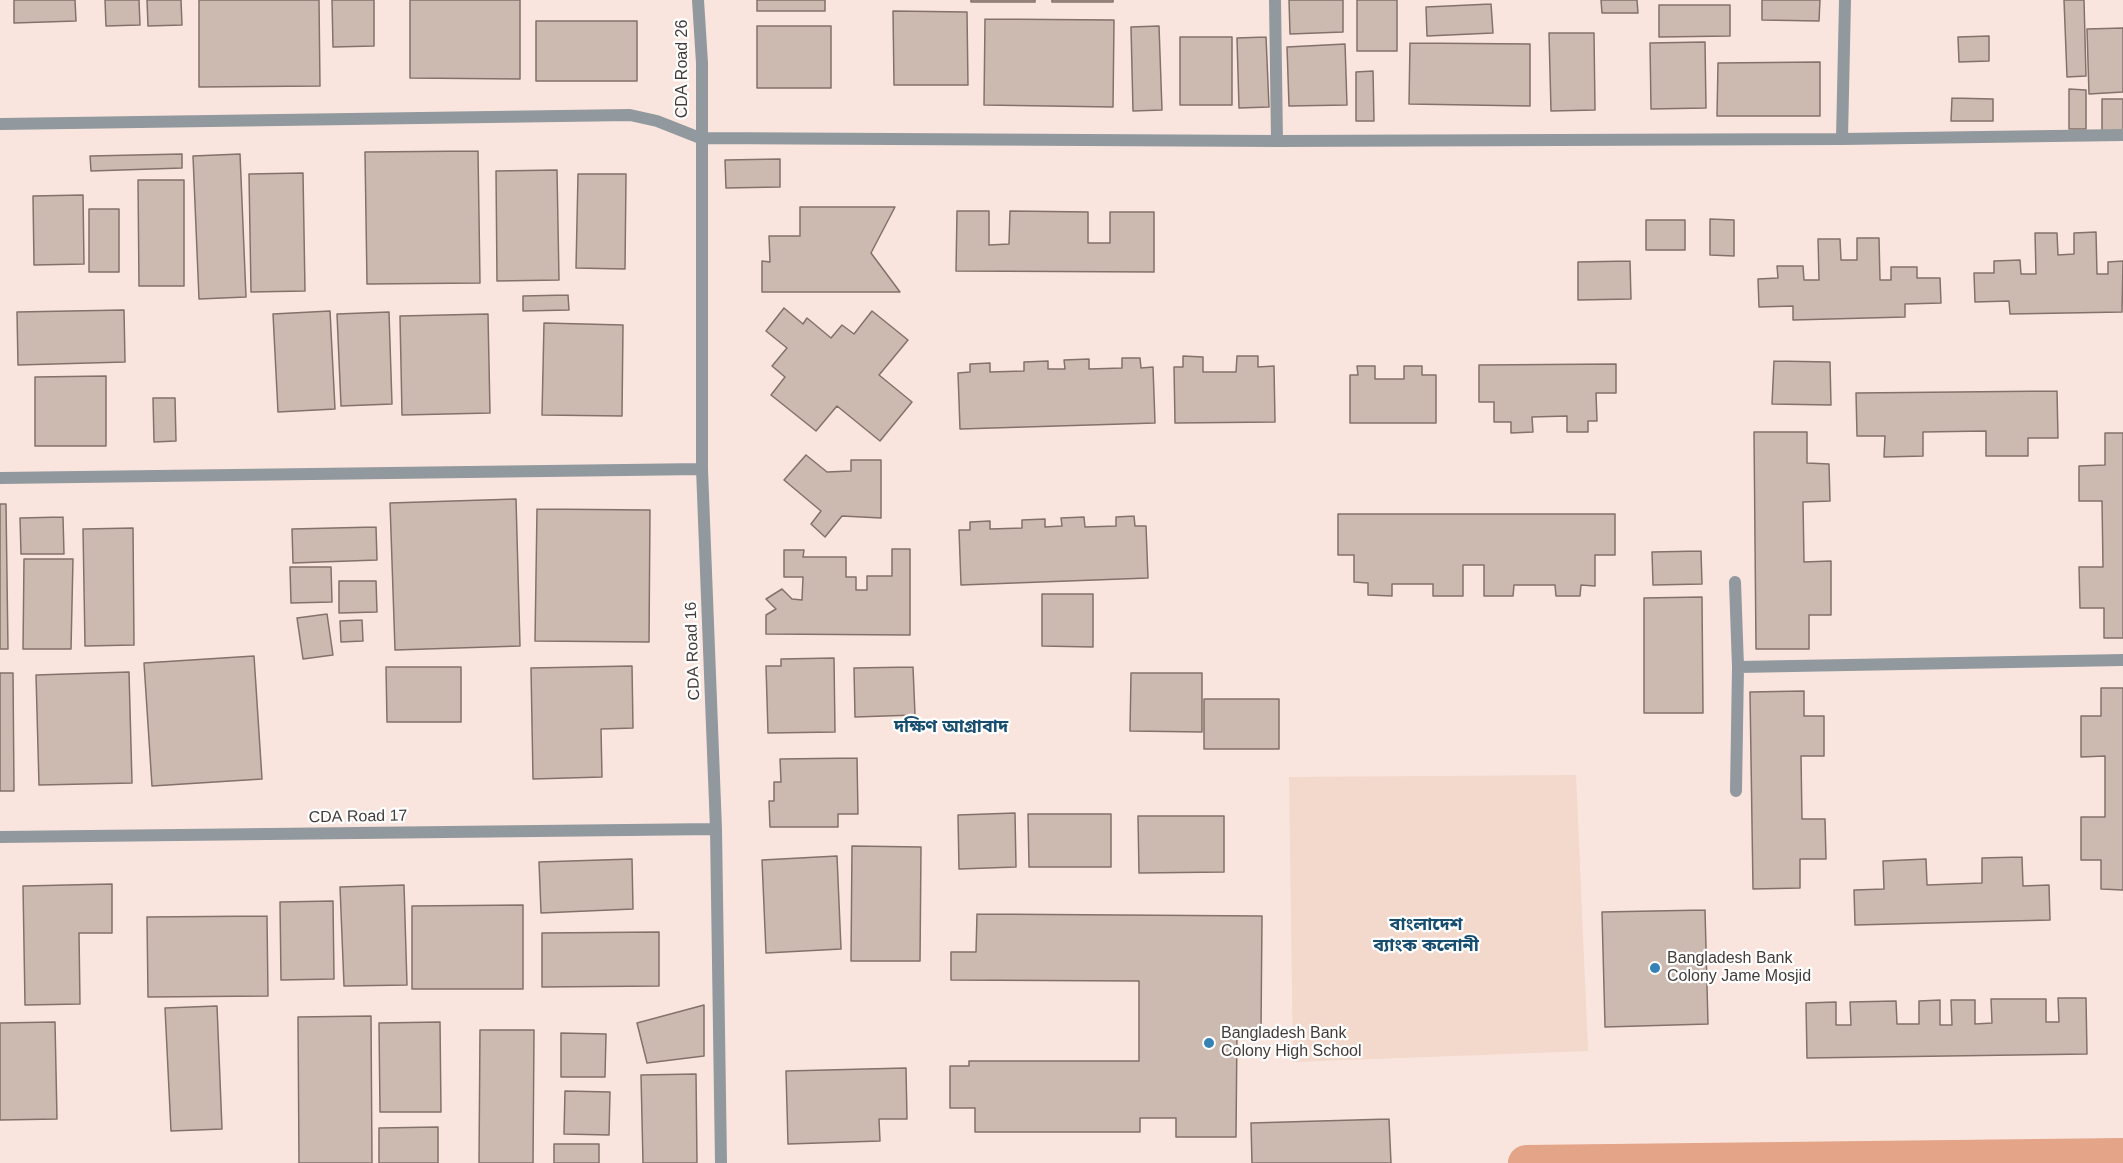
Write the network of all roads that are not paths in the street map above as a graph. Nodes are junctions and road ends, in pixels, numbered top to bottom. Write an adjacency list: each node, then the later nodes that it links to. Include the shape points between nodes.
1 (698, 0): 6 (street, CDA Road 26, via 702,63)
2 (1275, 0): 8 (street)
3 (1845, 0): 7 (street)
4 (0, 124): 6 (street, via 630,115)
5 (2123, 135): 7 (street)
6 (700, 138): 8 (street); 9 (street, CDA Road 16)
7 (1842, 139): 8 (street)
8 (1277, 141)
9 (702, 469): 10 (street); 15 (street, CDA Road 16)
10 (0, 478)
11 (1735, 582): 13 (street)
12 (2123, 660): 13 (street)
13 (1738, 667): 14 (street)
14 (1736, 791)
15 (716, 829): 16 (street, CDA Road 17); 17 (street, CDA Road 16)
16 (0, 837)
17 (721, 1163)

